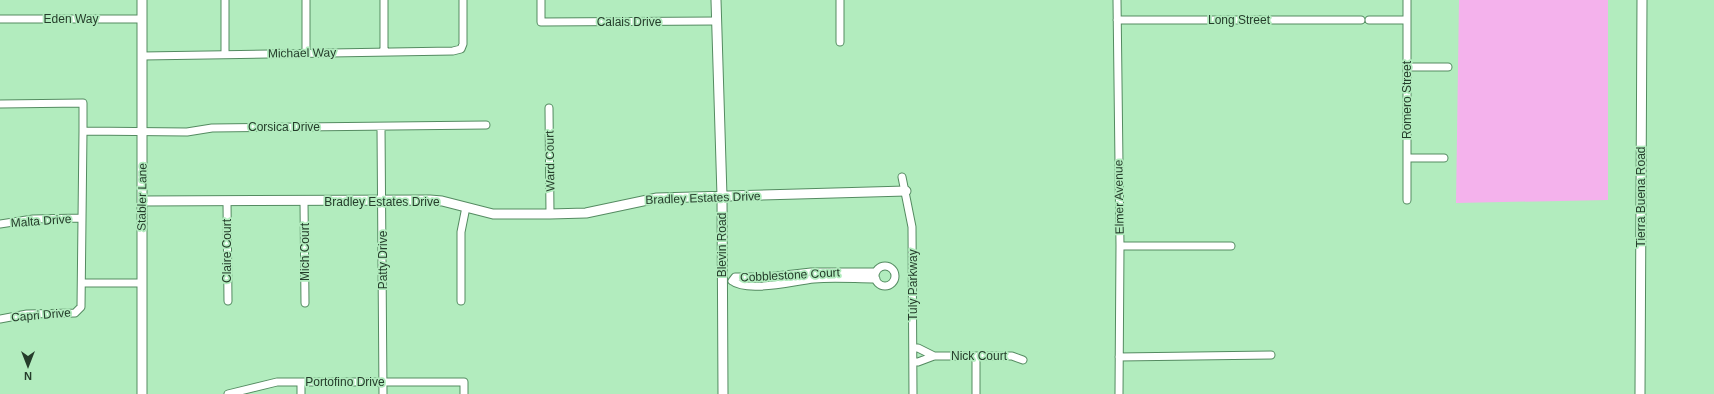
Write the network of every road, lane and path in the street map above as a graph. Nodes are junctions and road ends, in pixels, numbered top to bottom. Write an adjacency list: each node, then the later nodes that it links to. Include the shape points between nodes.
1 (142, 0): 13 (street, Stabler Lane)
2 (225, 0): 22 (street)
3 (306, 0): 20 (street)
4 (384, 0): 21 (street)
5 (463, 0): 21 (street, Michael Way, via 461,49)
6 (541, 0): 18 (street, Calais Drive, via 542,22)
7 (716, 0): 18 (street, Blevin Road)
8 (840, 0): 19 (street)
9 (1117, 0): 14 (street, Elmer Avenue)
10 (1407, 0): 17 (street, Romero Street)
11 (1642, 0): 74 (street, Tierra Buena Road)
12 (0, 19): 13 (street, Eden Way)
13 (142, 19): 23 (street, Stabler Lane)
14 (1117, 20): 15 (street, Long Street); 46 (street, Elmer Avenue)
15 (1361, 20)
16 (1369, 20): 17 (street)
17 (1407, 20): 24 (street, Romero Street)
18 (717, 21): 36 (street, Blevin Road)
19 (840, 42)
20 (306, 52): 21 (street, Michael Way); 22 (street, Michael Way)
21 (384, 52)
22 (225, 54): 23 (street, Michael Way)
23 (143, 56): 31 (street, Stabler Lane)
24 (1407, 67): 25 (street); 32 (street, Romero Street)
25 (1448, 67)
26 (0, 104): 30 (street, via 82,104)
27 (549, 108): 43 (street, Ward Court)
28 (486, 125): 29 (street, Corsica Drive)
29 (381, 126): 31 (street, Corsica Drive, via 212,128 187,132); 40 (street, Patty Drive)
30 (83, 131): 31 (street, Corsica Drive); 44 (street)
31 (143, 132): 38 (street, Stabler Lane)
32 (1407, 158): 33 (street); 37 (street, Romero Street)
33 (1444, 158)
34 (902, 177): 35 (street, Tuly Parkway)
35 (906, 191): 36 (street, Bradley Estates Drive); 56 (street, Tuly Parkway, via 912,227)
36 (722, 196): 43 (street, Bradley Estates Drive, via 657,198 586,213); 49 (street, Blevin Road)
37 (1407, 200)
38 (142, 201): 41 (street, Bradley Estates Drive); 51 (street, Stabler Lane)
39 (304, 201): 40 (street, Bradley Estates Drive); 41 (street, Bradley Estates Drive); 54 (street, Mich Court)
40 (383, 201): 42 (street, Bradley Estates Drive, via 430,200); 64 (street, Patty Drive)
41 (227, 202): 52 (street, Claire Court)
42 (466, 207): 43 (street, Bradley Estates Drive, via 493,214); 53 (street, via 461,232)
43 (550, 214)
44 (82, 218): 45 (street, Malta Drive, via 33,219); 50 (street, Capri Drive)
45 (0, 224)
46 (1120, 246): 47 (street); 60 (street, Elmer Avenue)
47 (1231, 246)
48 (876, 276): 49 (street, Cobblestone Court, via 822,276 738,285)
49 (727, 281): 70 (street, Blevin Road)
50 (82, 283): 51 (street); 55 (street, Capri Drive, via 81,307 75,313 27,314)
51 (141, 283): 65 (street, Stabler Lane)
52 (228, 301)
53 (461, 301)
54 (305, 303)
55 (0, 319)
56 (913, 348): 57 (street, Nick Court); 62 (street, Tuly Parkway)
57 (934, 356): 58 (street, Nick Court); 62 (street, Nick Court)
58 (976, 356): 61 (street, Nick Court, via 1012,356); 72 (street)
59 (1271, 356): 60 (street)
60 (1119, 357): 73 (street, Elmer Avenue)
61 (1023, 360)
62 (913, 362): 71 (street, Tuly Parkway)
63 (301, 382): 64 (street, Portofino Drive); 66 (street, Portofino Drive, via 277,382); 67 (street)
64 (383, 383): 68 (street, Patty Drive); 69 (street, Portofino Drive, via 464,382)
65 (142, 394)
66 (228, 394)
67 (301, 394)
68 (383, 394)
69 (464, 394)
70 (723, 394)
71 (913, 394)
72 (976, 394)
73 (1119, 394)
74 (1640, 394)

